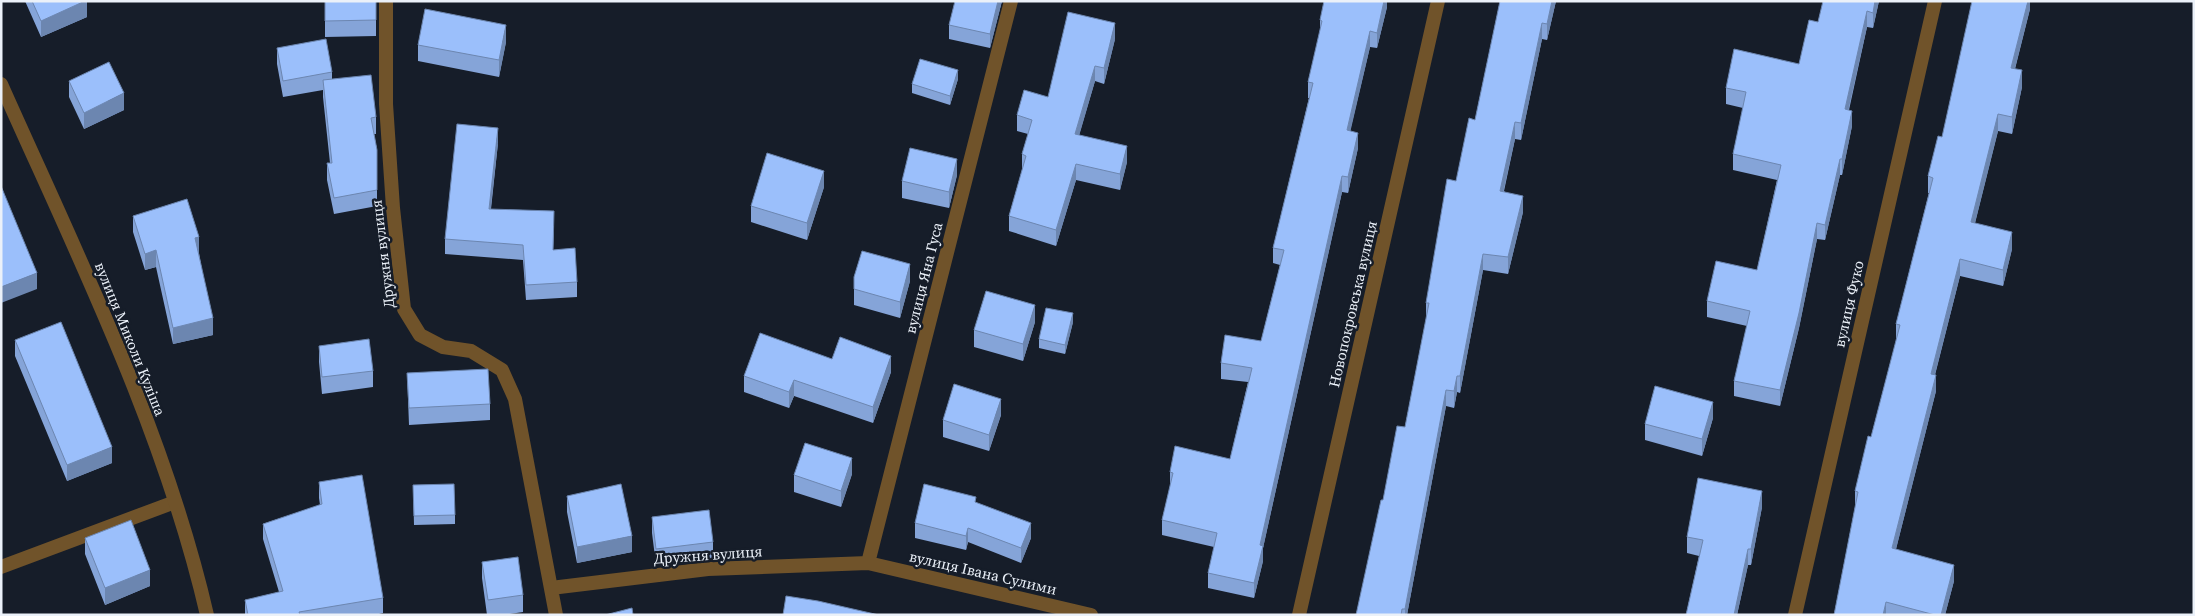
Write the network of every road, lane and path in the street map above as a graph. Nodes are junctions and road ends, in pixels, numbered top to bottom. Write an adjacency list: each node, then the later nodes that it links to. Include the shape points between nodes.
1 (386, 1): 9 (street, Дружня вулиця, via 386,104 404,309 420,335 443,347 471,351 502,370 515,399)
2 (1011, 1): 7 (street, вулиця Яна Гуса)
3 (1438, 1): 13 (street, Новопокровська вулиця)
4 (1935, 1): 14 (street, вулиця Фуко)
5 (1, 84): 6 (street, вулиця Миколи Куліша, via 130,375)
6 (175, 502): 8 (street); 10 (street, вулиця Миколи Куліша)
7 (868, 563): 9 (street, Дружня вулиця, via 708,568); 12 (street, вулиця Івана Сулими)
8 (1, 567)
9 (551, 588): 11 (street, Дружня вулиця)
10 (206, 615)
11 (556, 615)
12 (1091, 615)
13 (1300, 615)
14 (1794, 615)

